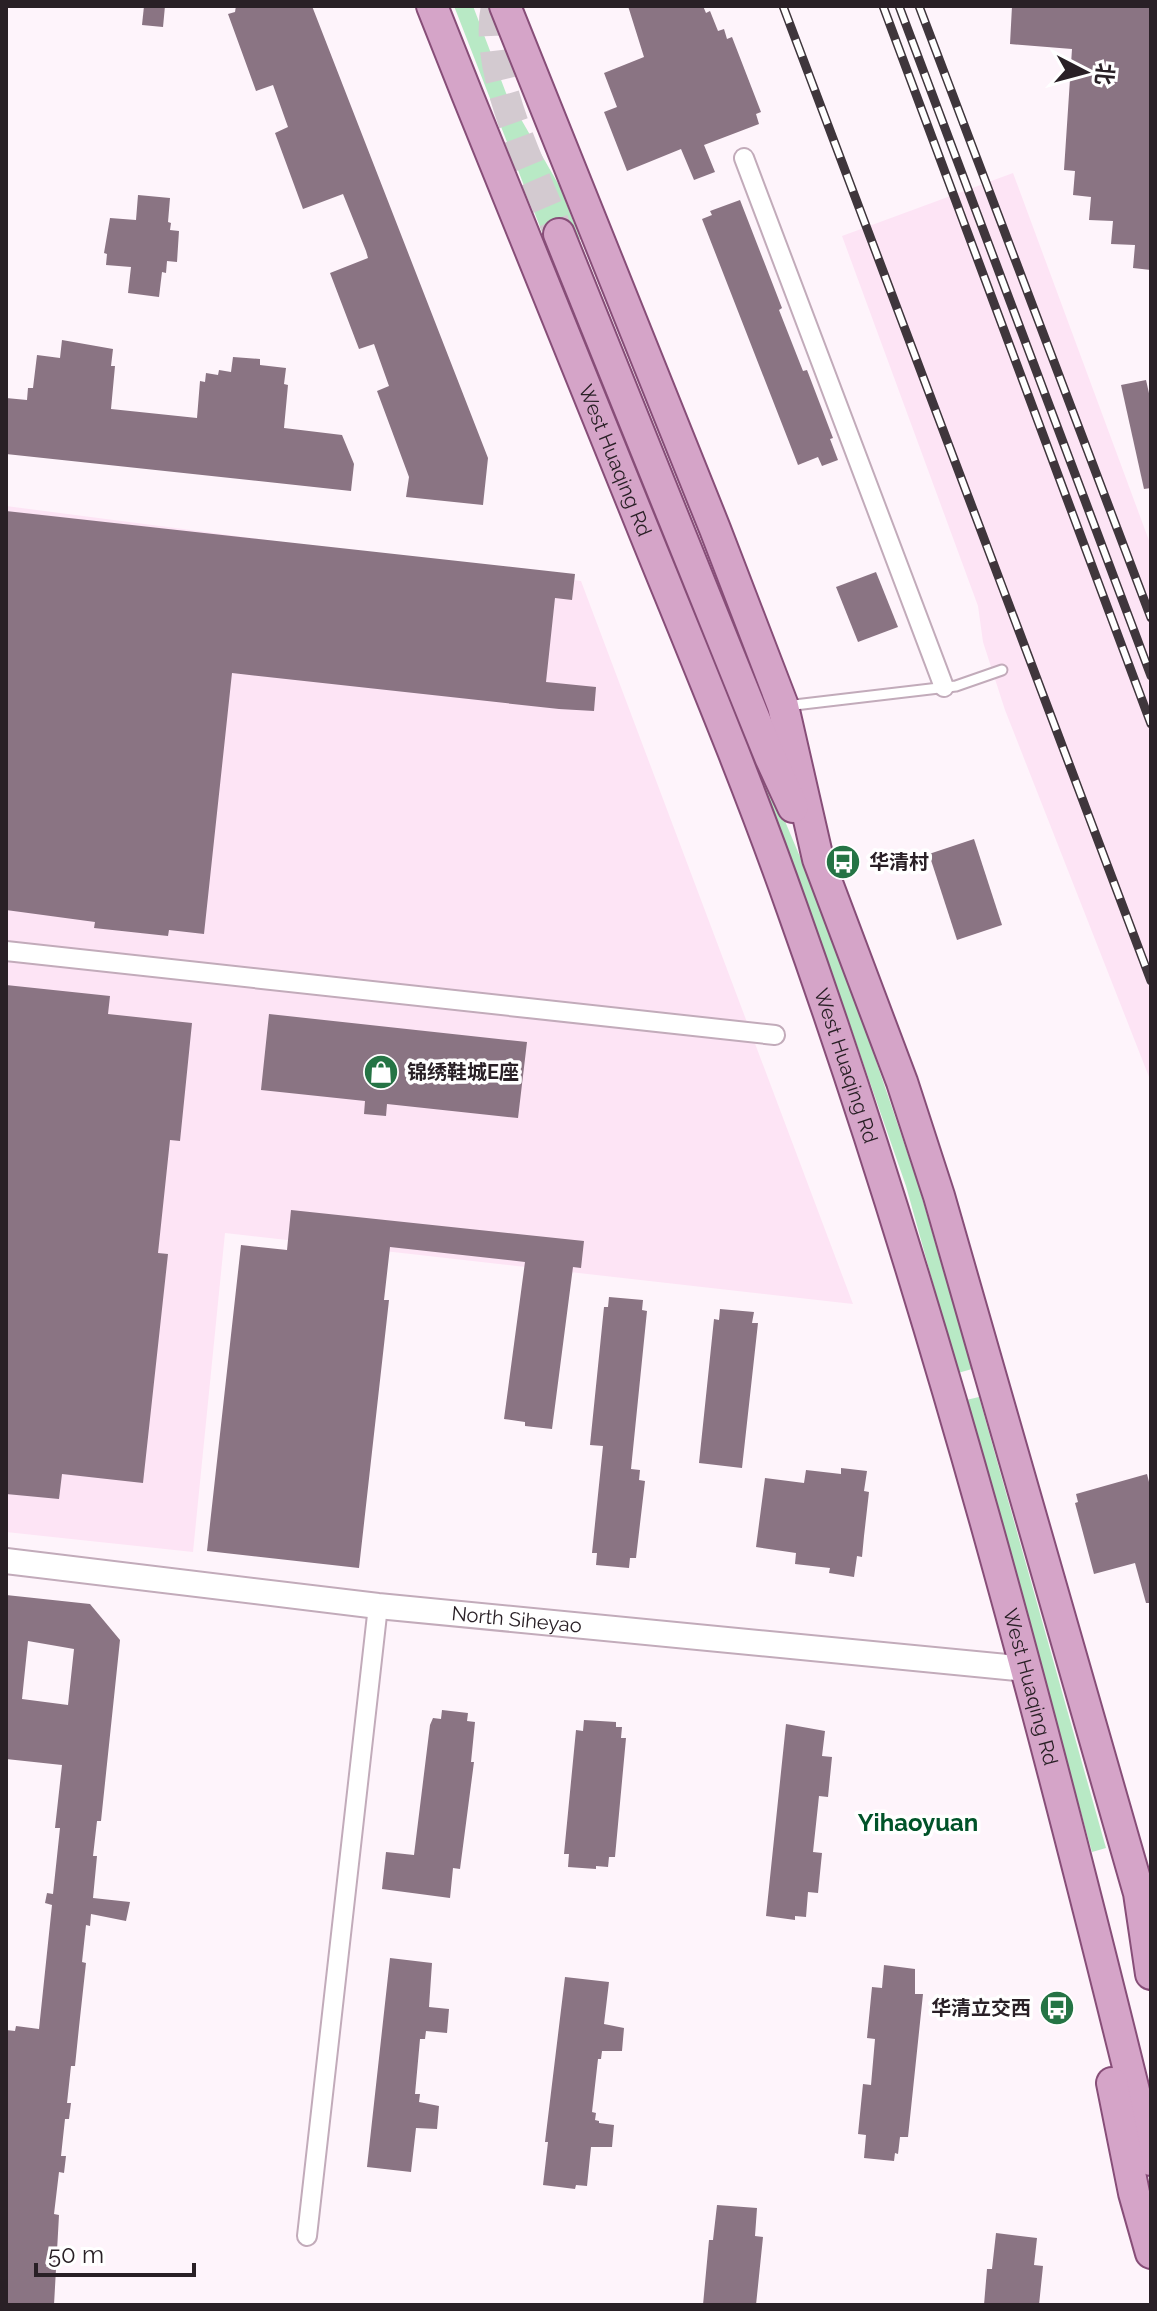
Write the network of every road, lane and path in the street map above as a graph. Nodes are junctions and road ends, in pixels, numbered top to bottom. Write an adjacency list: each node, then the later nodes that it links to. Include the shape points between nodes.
1 (432, 6): 13 (main road, West Huaqing Rd, via 791,903 903,1242)
2 (505, 6): 7 (main road)
3 (744, 158): 6 (street)
4 (559, 234): 8 (main road, via 770,757)
5 (1002, 670): 6 (lane)
6 (944, 687): 7 (lane)
7 (783, 706): 8 (main road)
8 (818, 859): 14 (main road, via 892,1053 939,1196)
9 (6, 951): 10 (street)
10 (775, 1035)
11 (6, 1561): 12 (street, North Siheyao)
12 (378, 1606): 13 (street, North Siheyao); 19 (street)
13 (1027, 1669): 15 (main road, West Huaqing Rd)
14 (1139, 1893): 16 (main road); 17 (main road)
15 (1090, 1911): 18 (main road, West Huaqing Rd); 20 (main road, via 1095,1996)
16 (1151, 1924)
17 (1151, 1974)
18 (1151, 2160)
19 (307, 2236)
20 (1151, 2253)

